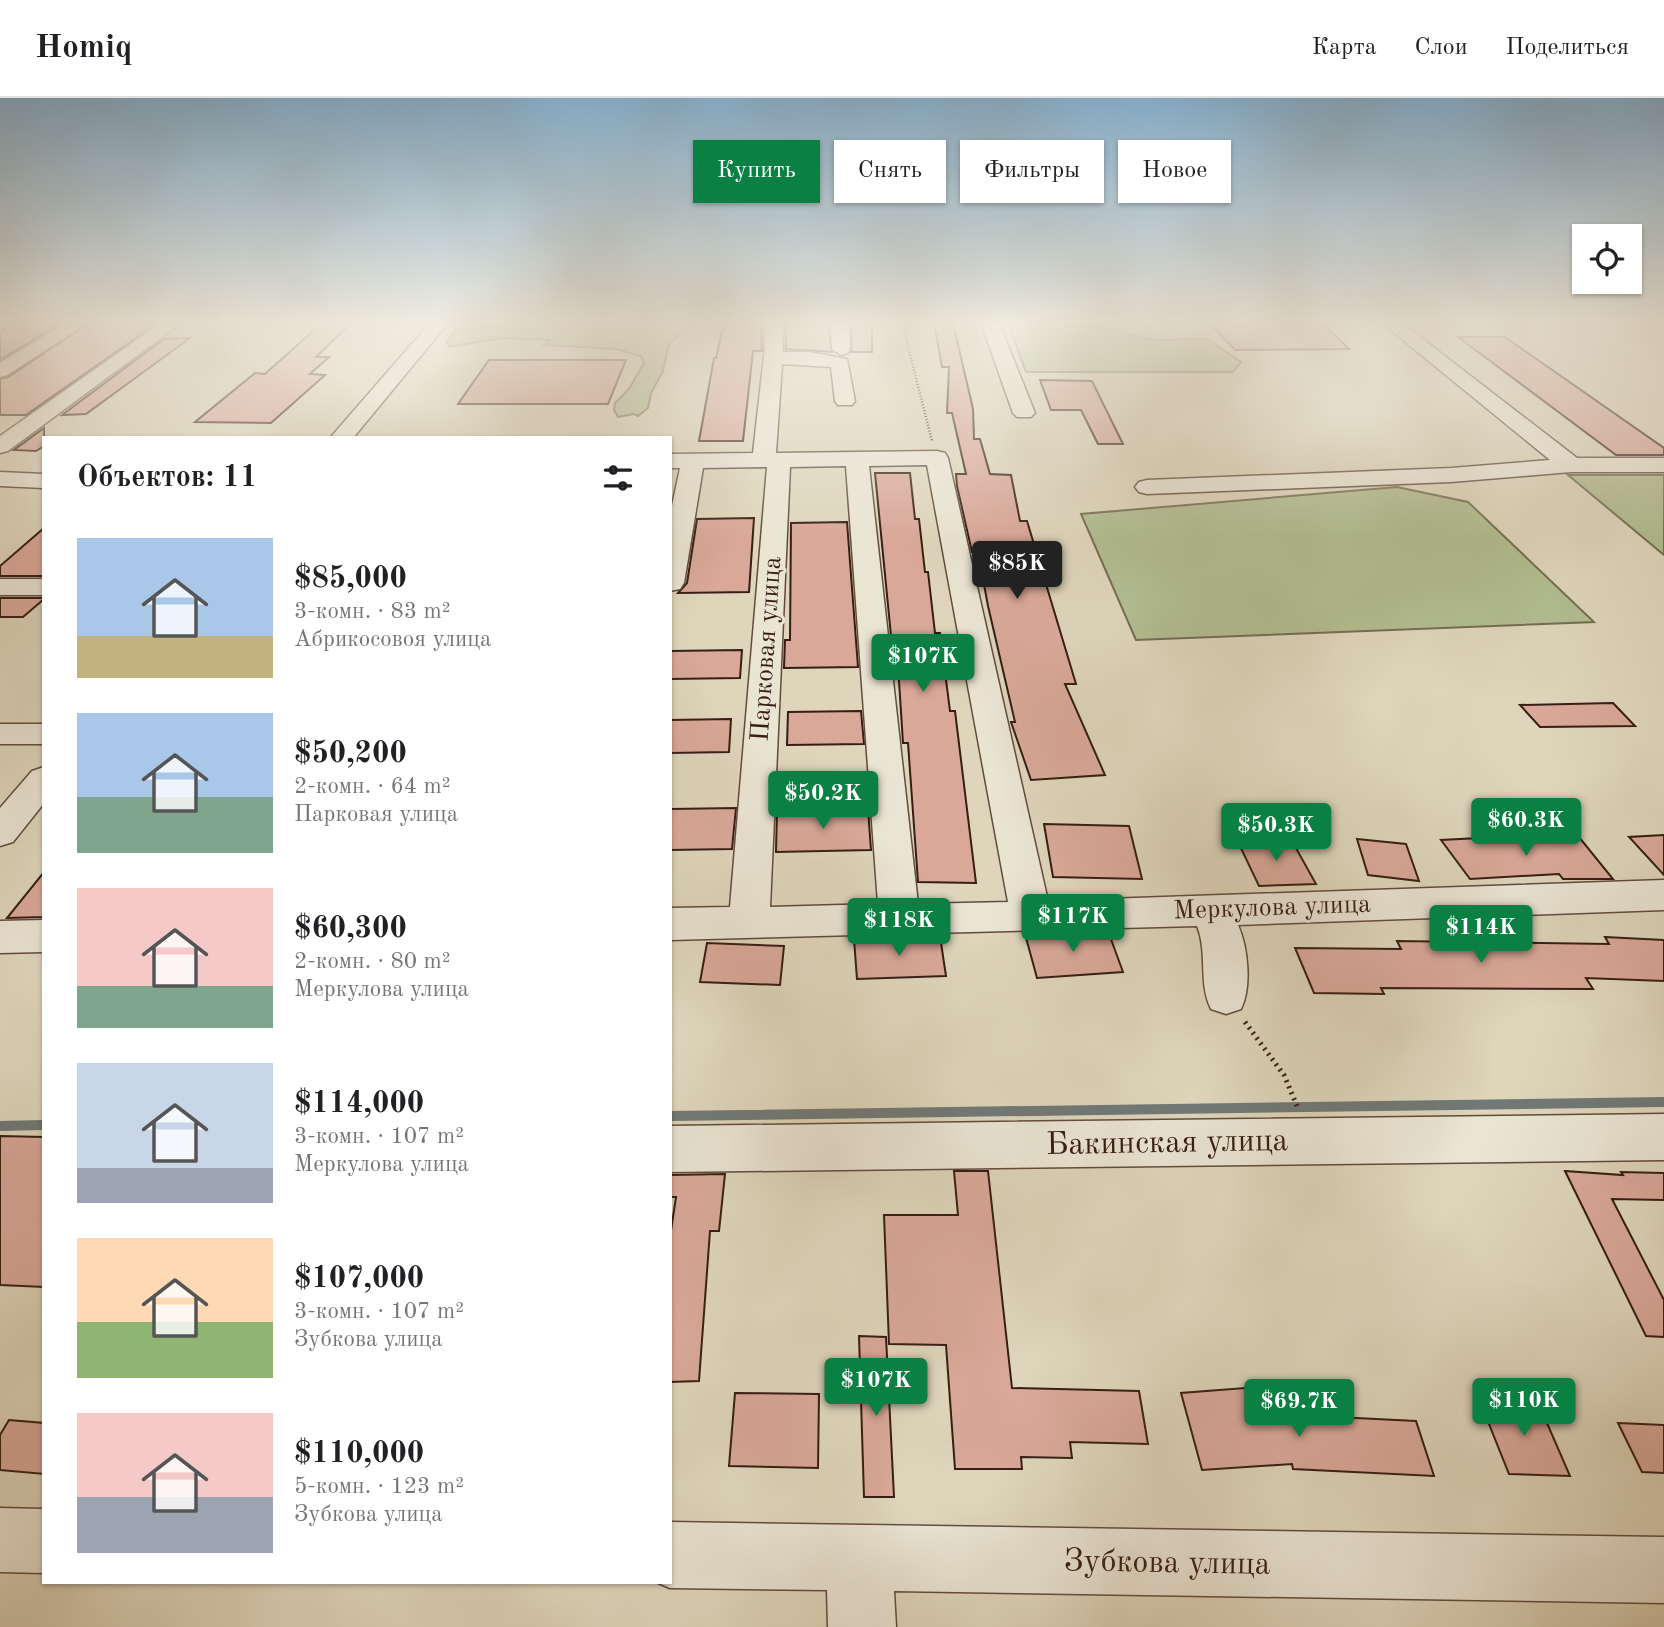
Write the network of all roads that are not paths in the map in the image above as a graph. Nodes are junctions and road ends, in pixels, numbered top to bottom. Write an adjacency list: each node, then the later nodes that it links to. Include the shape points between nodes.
1 (73, 394): 10 (street)
2 (378, 394): 9 (street)
3 (773, 394): 12 (street, Парковая улица)
4 (844, 394): 7 (street)
5 (1017, 394): 8 (street)
6 (1482, 394): 14 (street)
7 (845, 401)
8 (1024, 413)
9 (343, 436)
10 (0, 446)
11 (856, 458): 12 (street); 28 (street, via 937,457); 29 (street)
12 (772, 460): 13 (street); 30 (street, Парковая улица)
13 (682, 461): 19 (street)
14 (1571, 464): 15 (street); 18 (street, via 1451,475)
15 (1664, 465)
16 (0, 479): 17 (street)
17 (42, 481)
18 (1147, 487)
19 (672, 563)
20 (0, 587): 21 (street)
21 (42, 587)
22 (0, 734): 23 (street)
23 (42, 734)
24 (42, 781): 25 (street)
25 (0, 833)
26 (1664, 895): 27 (street, Меркулова улица)
27 (1212, 910): 28 (street, Меркулова улица); 34 (street, via 1222,936)
28 (1031, 916): 29 (street, Меркулова улица)
29 (899, 919): 30 (street, Меркулова улица)
30 (749, 922): 31 (street, Меркулова улица)
31 (672, 924)
32 (42, 936): 33 (street)
33 (0, 937)
34 (1226, 996)
35 (1664, 1137): 36 (street, Бакинская улица)
36 (672, 1149)
37 (0, 1540): 38 (street)
38 (42, 1541)
39 (672, 1555): 40 (street, Зубкова улица)
40 (859, 1560): 41 (street, Зубкова улица); 42 (street)
41 (1664, 1570)
42 (862, 1627)

